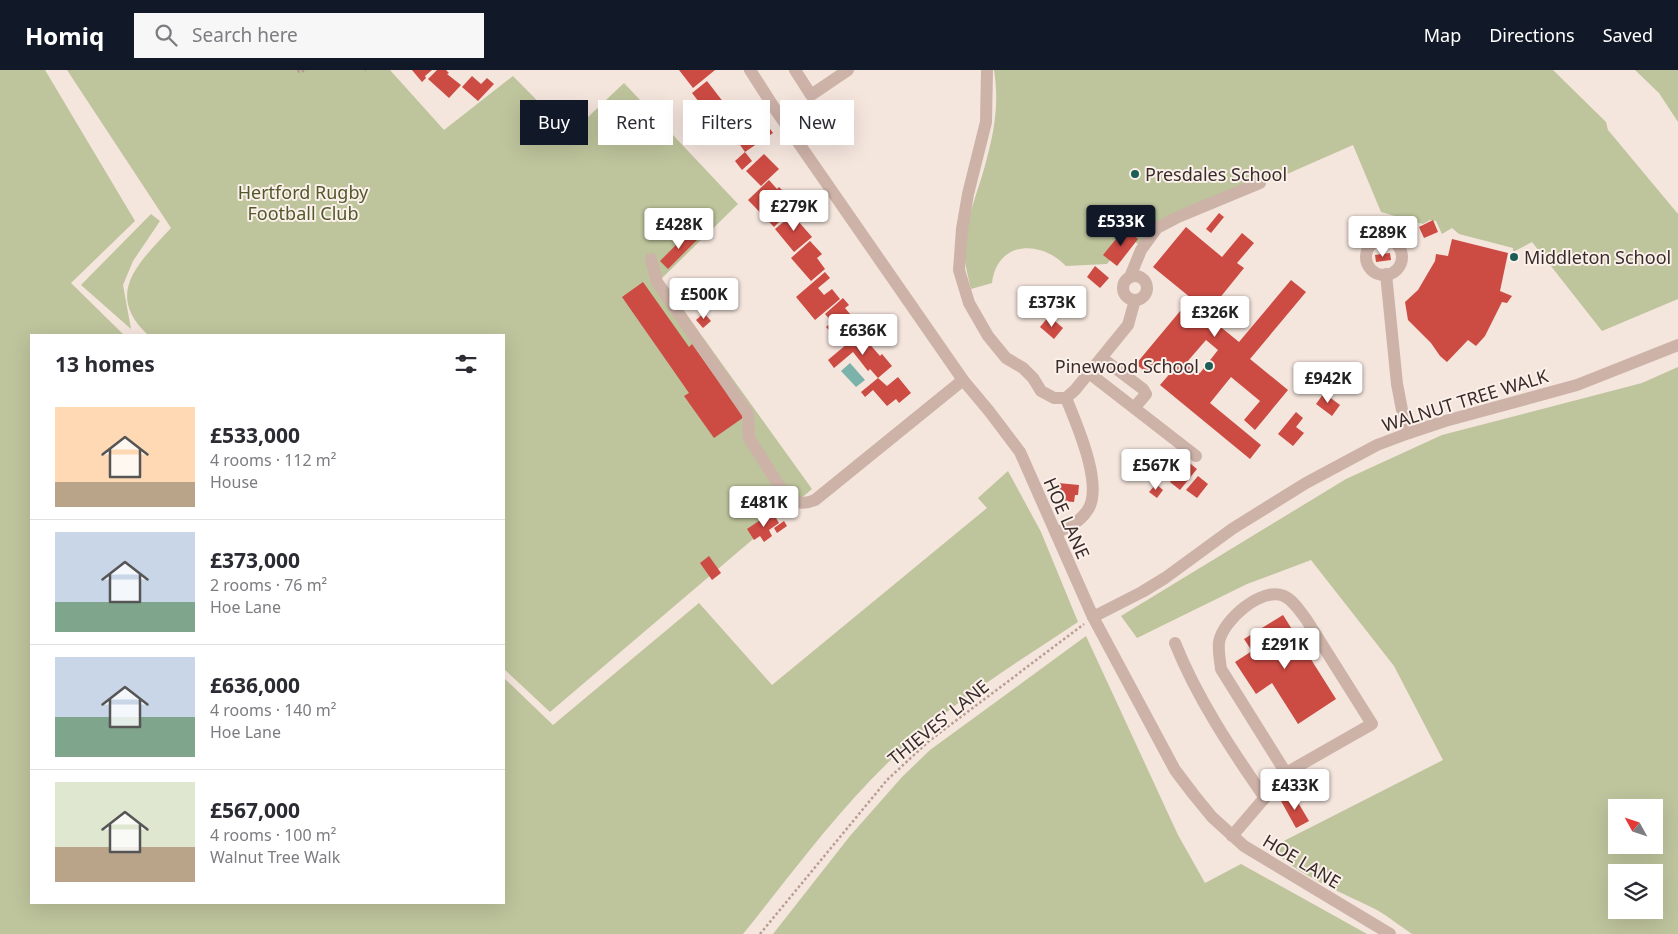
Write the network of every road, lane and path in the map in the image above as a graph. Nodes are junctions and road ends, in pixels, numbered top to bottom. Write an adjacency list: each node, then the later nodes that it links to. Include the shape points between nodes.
1 (298, 70): 2 (path)
2 (307, 70)
3 (750, 70): 13 (street, HOE LANE)
4 (795, 70): 5 (street, via 811,95)
5 (848, 70)
6 (988, 70): 14 (street, via 986,122 966,202 958,270 969,303 988,336 1006,358 1033,378 1041,391 1054,398)
7 (1260, 182): 11 (street, via 1157,228 1140,250 1130,277 1138,276 1146,284 1145,295 1135,300 1128,325)
8 (651, 259): 13 (street, via 657,282 748,414 749,438 790,499 801,503 815,500)
9 (1386, 274): 16 (street, via 1397,384)
10 (1678, 346): 16 (street, WALNUT TREE WALK, via 1577,385)
11 (1102, 358): 12 (street); 15 (street, via 1143,389 1146,394)
12 (1089, 373): 14 (street); 15 (street)
13 (963, 380): 18 (street, HOE LANE, via 1020,452)
14 (1066, 398): 18 (street, via 1086,448 1092,492 1089,510 1076,524)
15 (1136, 407): 17 (street)
16 (1409, 432): 19 (street, WALNUT TREE WALK, via 1348,459 1306,483 1232,529 1165,578)
17 (1196, 456)
18 (1056, 533): 19 (street, HOE LANE)
19 (1093, 617): 23 (street, HOE LANE, via 1175,770 1212,817); 24 (path, THIEVES' LANE, via 935,736 887,780)
20 (1175, 642): 22 (street, via 1200,698)
21 (1286, 773): 21 (street, via 1221,669 1219,655 1219,642 1238,611 1272,594 1284,596 1306,618 1372,724); 22 (street)
22 (1265, 798): 23 (street)
23 (1232, 836): 25 (street, HOE LANE, via 1270,863)
24 (760, 934)
25 (1390, 934)

